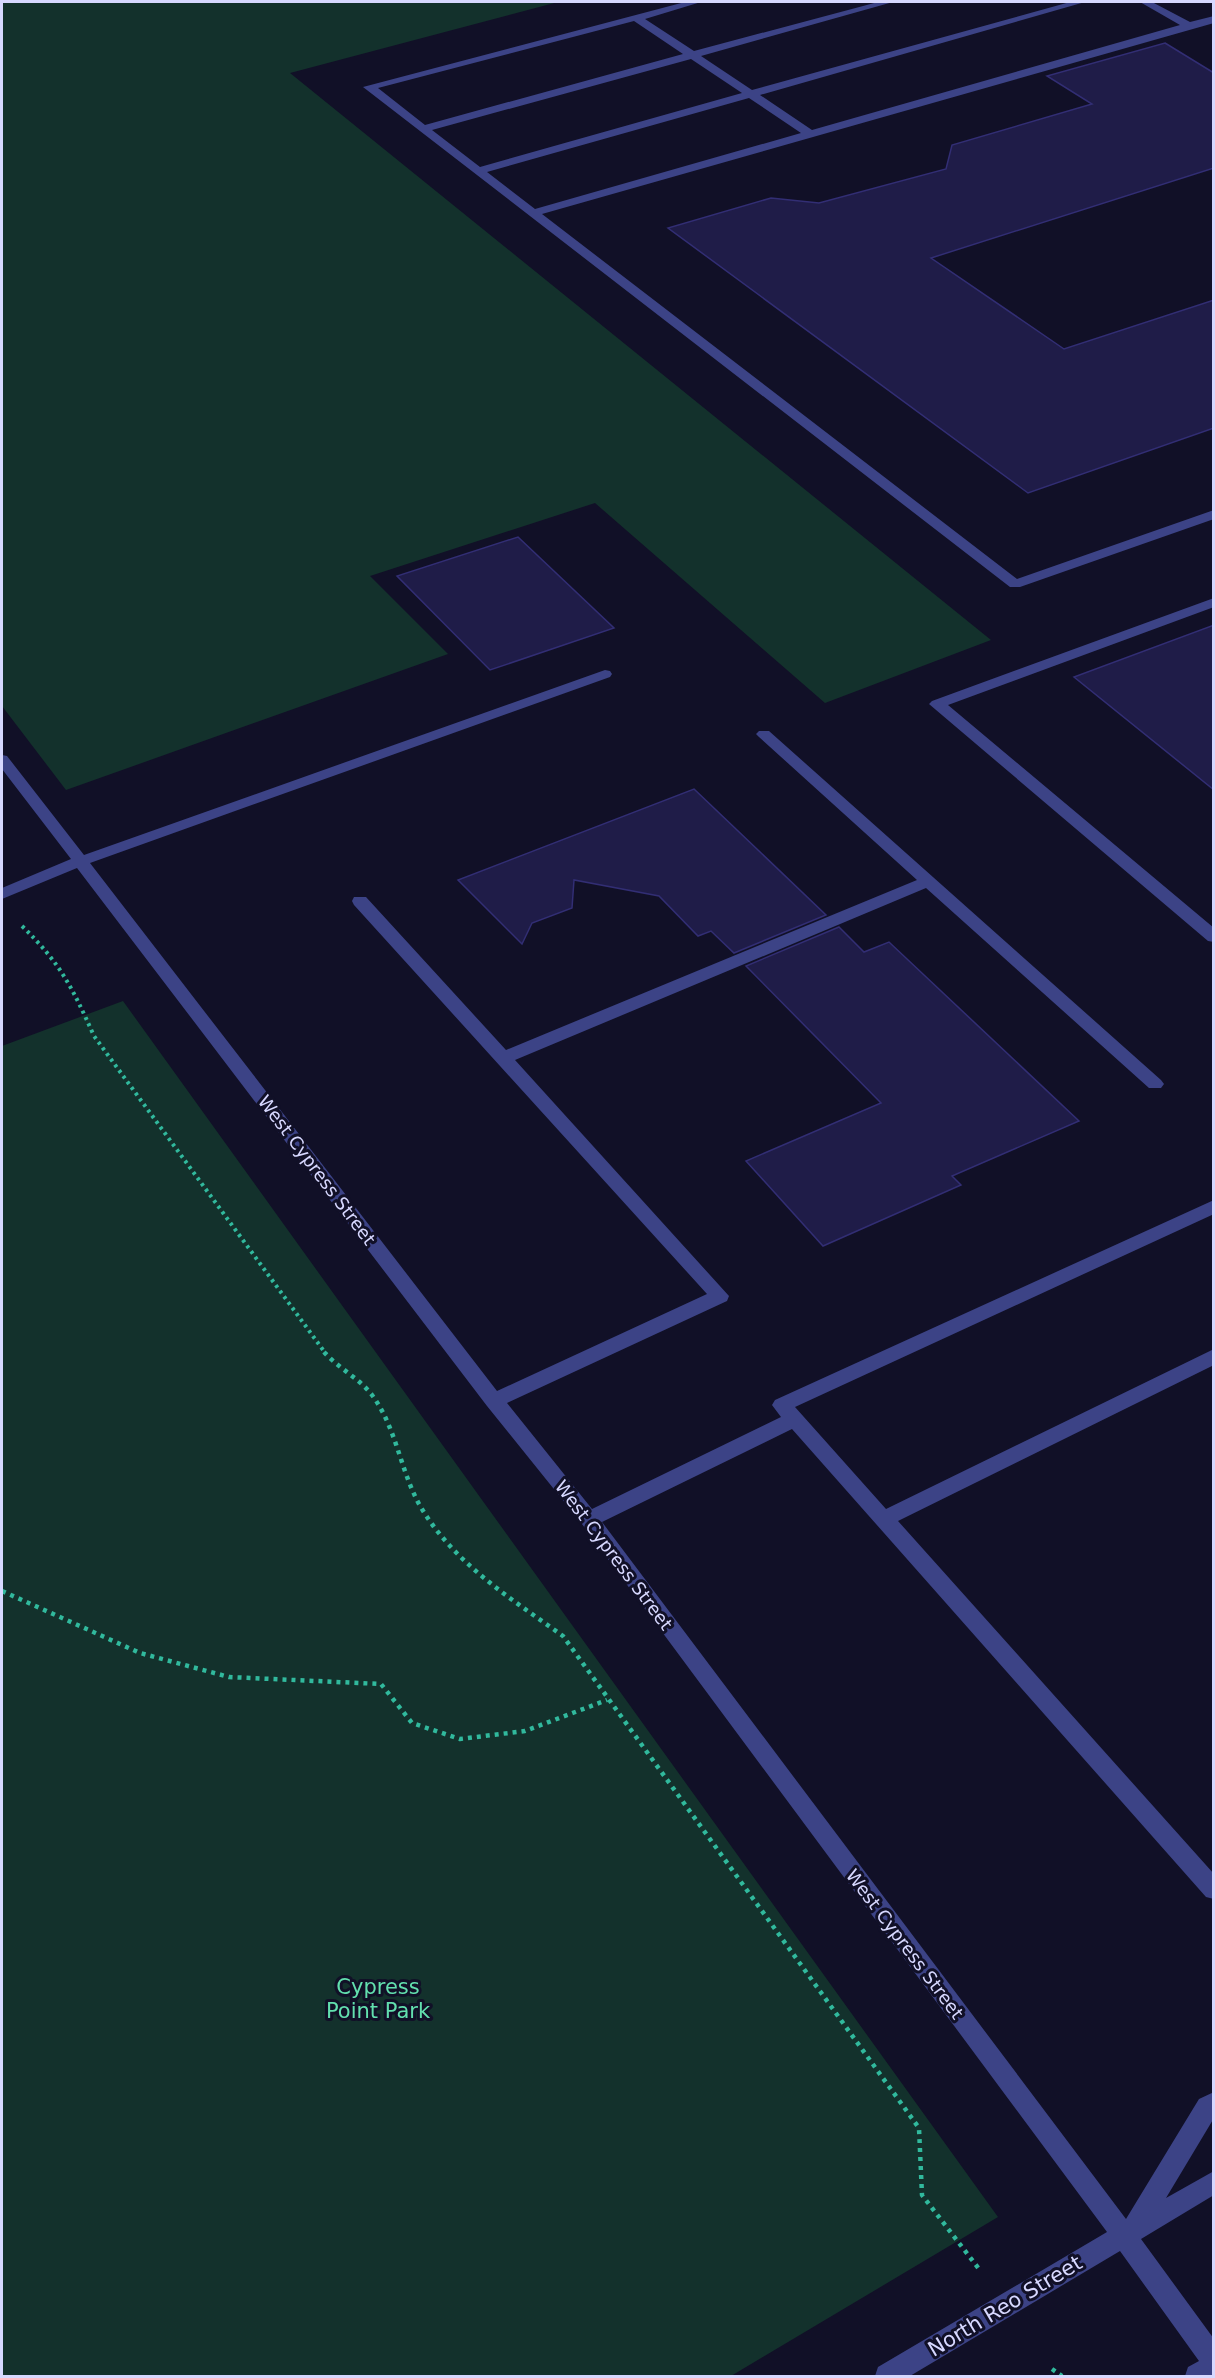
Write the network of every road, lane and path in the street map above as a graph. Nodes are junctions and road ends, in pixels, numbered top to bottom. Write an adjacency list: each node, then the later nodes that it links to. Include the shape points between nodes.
1 (696, 2): 5 (street)
2 (888, 2): 8 (street)
3 (1080, 2): 9 (street)
4 (1145, 2): 7 (street)
5 (635, 17): 8 (street); 10 (street, via 369,87)
6 (1214, 19): 7 (street)
7 (1189, 26): 11 (street)
8 (692, 55): 9 (street); 10 (street)
9 (749, 94): 11 (street); 12 (street)
10 (422, 129): 12 (street)
11 (810, 134): 13 (street)
12 (477, 171): 13 (street)
13 (533, 213): 14 (street, via 1015,584)
14 (1214, 514)
15 (1214, 602): 24 (street, via 937,704)
16 (605, 674): 19 (street)
17 (764, 734): 20 (street)
18 (2, 759): 19 (street, West Cypress Street)
19 (81, 861): 21 (street); 29 (street, West Cypress Street)
20 (928, 881): 25 (street); 26 (street)
21 (2, 894)
22 (360, 902): 25 (street)
23 (18, 922): 34 (path, via 50,953 70,983 94,1036 306,1330 335,1364 370,1394 388,1423 419,1505 444,1539 494,1586 563,1636)
24 (1214, 937)
25 (503, 1058): 29 (street, via 720,1296)
26 (1155, 1084)
27 (1214, 1206): 30 (street, via 782,1405)
28 (1214, 1356): 32 (street)
29 (494, 1401): 31 (street, West Cypress Street)
30 (794, 1419): 31 (street); 32 (street)
31 (589, 1520): 38 (street, West Cypress Street)
32 (884, 1520): 35 (street)
33 (2, 1591): 34 (path, via 140,1653 229,1677 381,1684 412,1723 460,1739 525,1731)
34 (608, 1700): 39 (path, via 919,2128 922,2195)
35 (1214, 1890)
36 (1214, 2103): 38 (street, via 1207,2107)
37 (1214, 2182): 38 (street, North Reo Street)
38 (1129, 2233): 39 (street, North Reo Street); 40 (street, West Cypress Street)
39 (1008, 2305): 43 (street, North Reo Street)
40 (1214, 2361)
41 (1214, 2367): 45 (street)
42 (1052, 2369): 44 (path)
43 (887, 2376)
44 (1062, 2376)
45 (1197, 2376)

